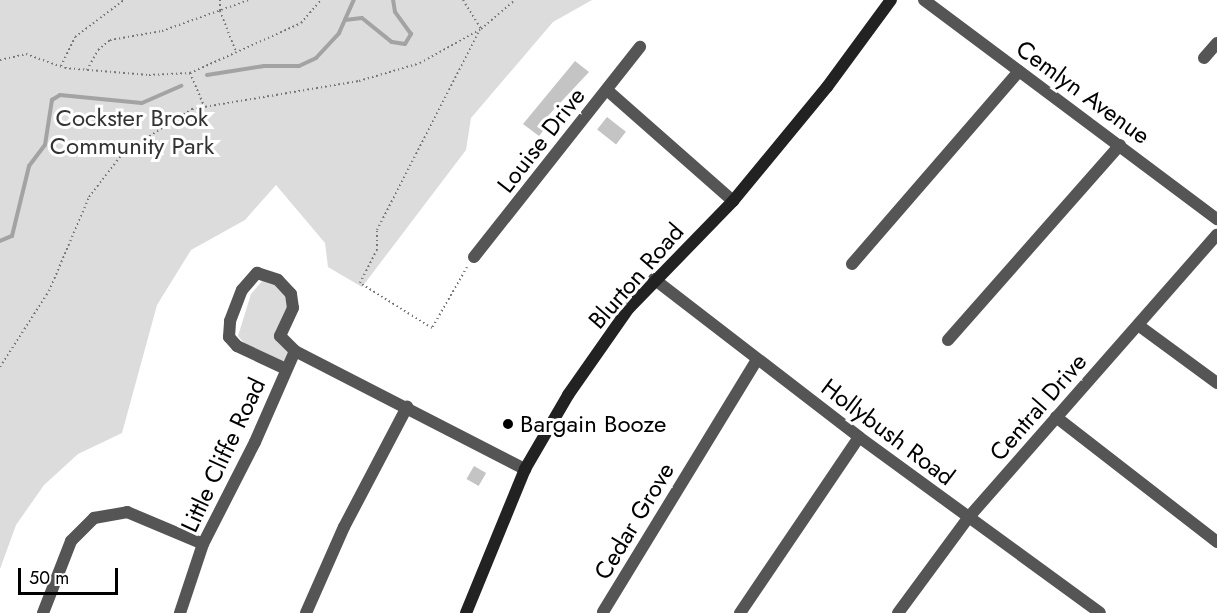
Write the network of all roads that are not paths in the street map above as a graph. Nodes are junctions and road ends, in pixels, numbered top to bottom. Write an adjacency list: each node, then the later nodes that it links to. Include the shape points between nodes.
1 (891, 0): 9 (street, Blurton Road, via 827,87)
2 (924, 0): 6 (street, Cemlyn Avenue)
3 (1217, 43): 5 (street)
4 (640, 48): 7 (street, Louise Drive)
5 (1204, 58)
6 (1019, 71): 8 (street, Cemlyn Avenue); 13 (street)
7 (606, 90): 9 (street); 12 (street, Louise Drive)
8 (1120, 145): 10 (street, Cemlyn Avenue); 16 (street)
9 (733, 201): 14 (street, Blurton Road)
10 (1217, 219)
11 (1217, 235): 15 (street, Central Drive)
12 (474, 258)
13 (852, 264)
14 (654, 279): 18 (street, Hollybush Road); 24 (street, Blurton Road, via 568,394)
15 (1138, 325): 20 (street); 22 (street, Central Drive)
16 (948, 340)
17 (295, 351): 19 (street, Little Cliffe Road); 19 (street, via 280,336 293,308 291,294 278,280 258,273 242,290 230,321 229,337 237,346); 21 (street)
18 (757, 360): 23 (street, Hollybush Road); 28 (street, Cedar Grove)
19 (286, 369): 27 (street, Little Cliffe Road, via 255,442)
20 (1217, 383)
21 (407, 407): 24 (street); 31 (street, via 344,527)
22 (1056, 417): 25 (street, Central Drive); 26 (street)
23 (859, 437): 25 (street, Hollybush Road); 33 (street)
24 (525, 469): 32 (street, Blurton Road)
25 (968, 518): 34 (street, Central Drive); 35 (street, Hollybush Road)
26 (1217, 542)
27 (203, 544): 29 (street, via 127,512 94,518 71,541); 30 (street, Little Cliffe Road)
28 (603, 612)
29 (43, 613)
30 (180, 613)
31 (306, 613)
32 (466, 613)
33 (740, 613)
34 (898, 613)
35 (1099, 613)

